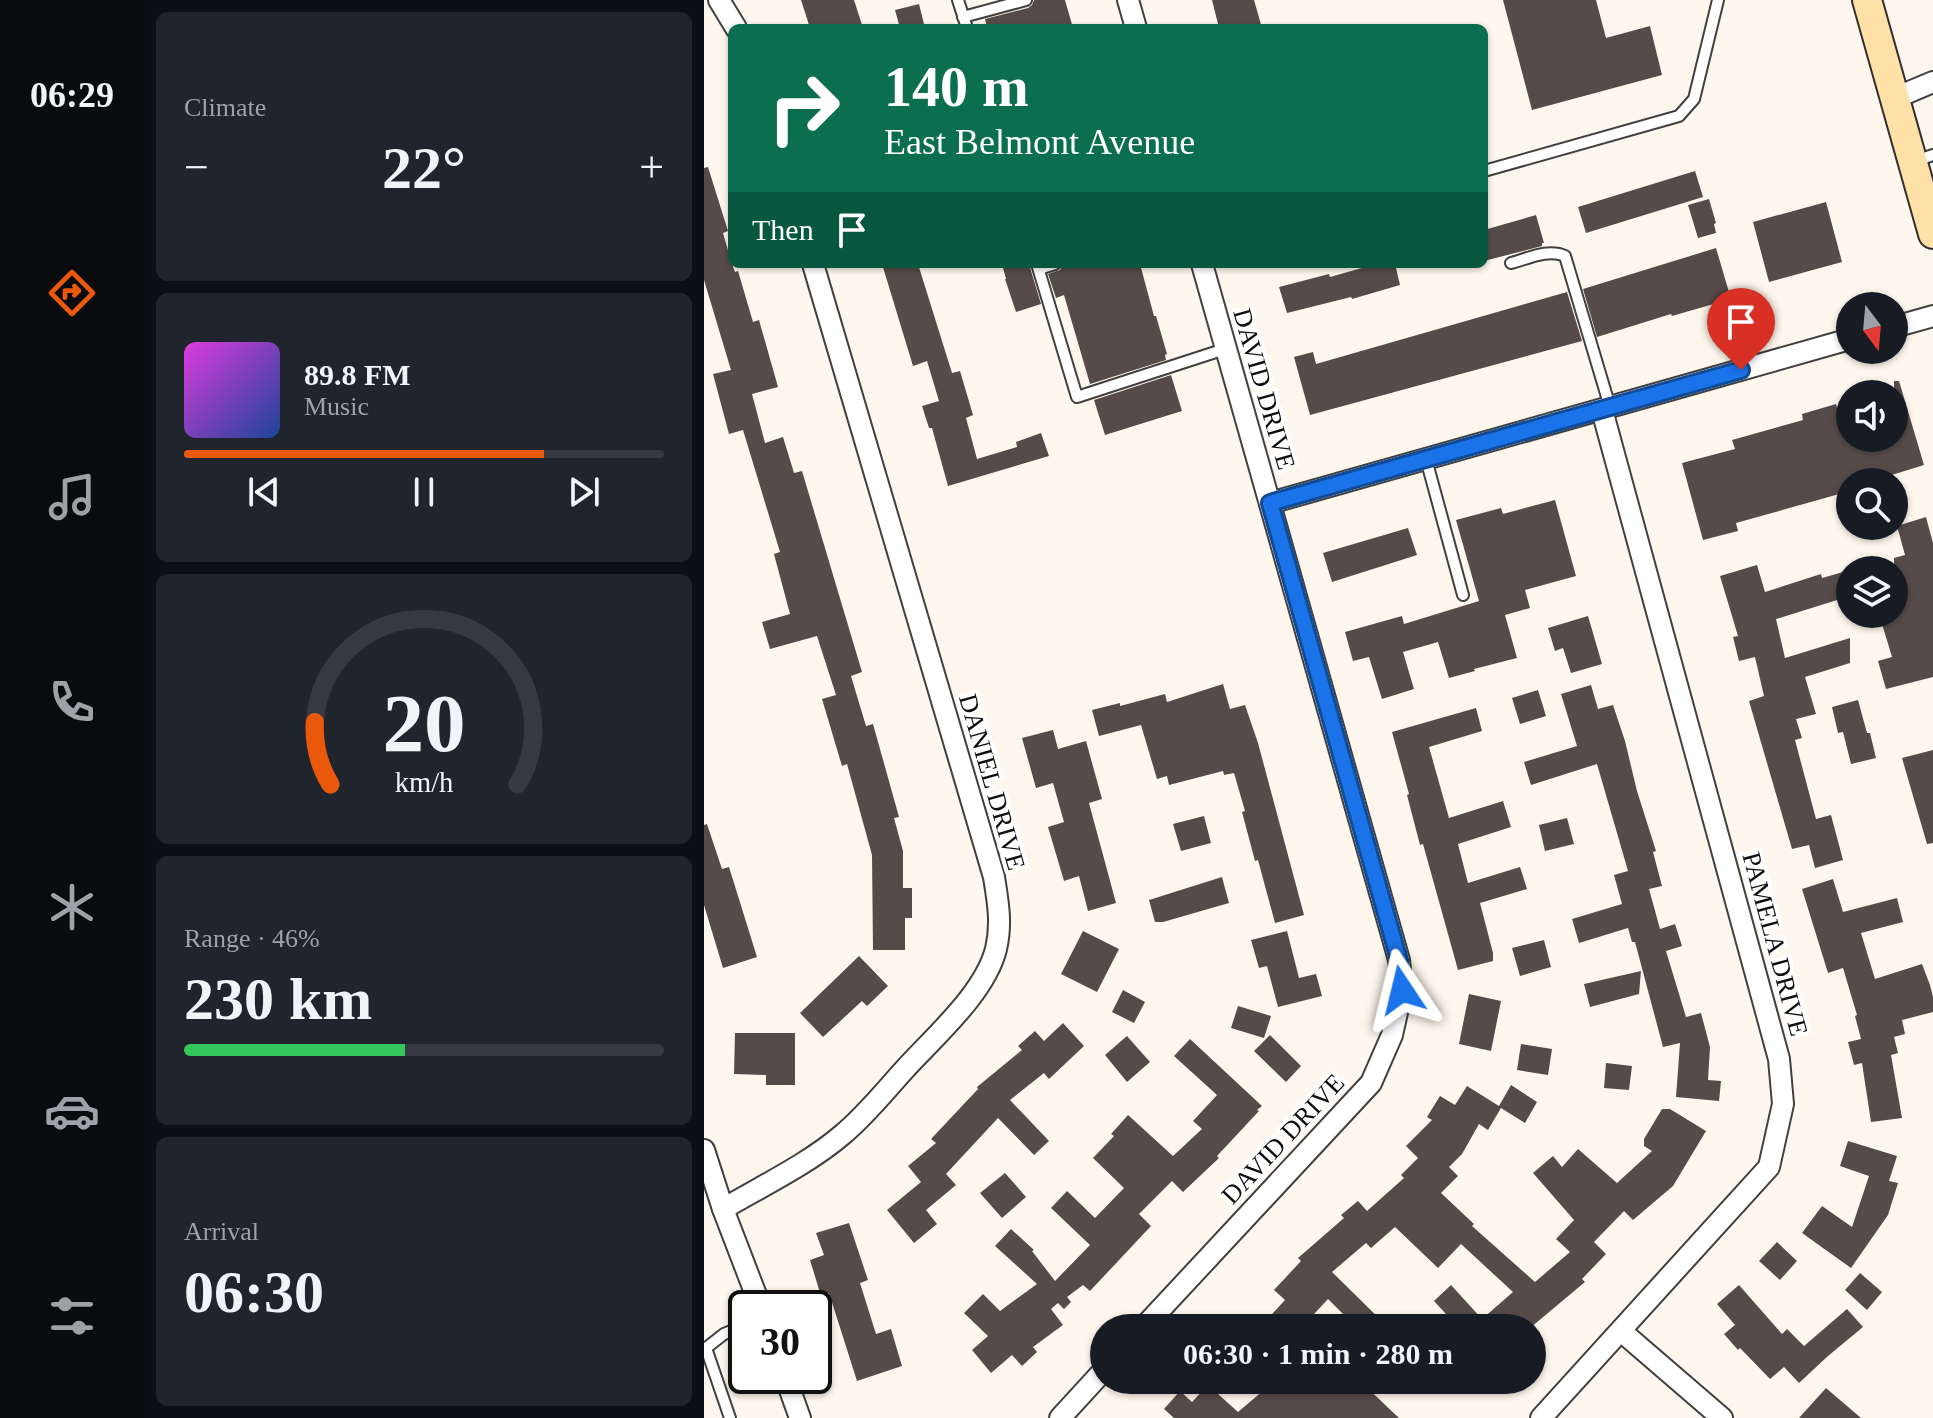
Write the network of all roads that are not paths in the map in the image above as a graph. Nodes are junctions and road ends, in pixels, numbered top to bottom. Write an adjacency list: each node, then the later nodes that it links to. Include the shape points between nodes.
1 (719, 0): 8 (street)
2 (958, 0): 7 (lane)
3 (1026, 0): 7 (lane)
4 (1128, 0): 9 (street)
5 (1718, 0): 13 (lane, via 1694,99 1679,116)
6 (1867, 0): 11 (main road)
7 (965, 22)
8 (734, 24)
9 (1135, 24)
10 (1933, 82): 11 (street)
11 (1895, 98): 12 (main road)
12 (1923, 159): 14 (main road)
13 (1488, 170)
14 (1931, 216)
15 (1511, 263): 23 (lane, via 1551,252 1565,256)
16 (814, 268): 28 (street, DANIEL DRIVE, via 994,877 999,927 986,976 861,1117 816,1154)
17 (1039, 268): 22 (lane, via 1077,397)
18 (1203, 268): 22 (street, DAVID DRIVE)
19 (1933, 316): 20 (street)
20 (1908, 323)
21 (1836, 343): 23 (street)
22 (1225, 349): 25 (street, DAVID DRIVE)
23 (1606, 408): 24 (street); 31 (street, PAMELA DRIVE, via 1779,1059 1783,1104 1769,1167)
24 (1426, 459): 25 (street); 26 (lane)
25 (1270, 503): 30 (street, DAVID DRIVE, via 1399,960 1402,990 1392,1035 1371,1083)
26 (1463, 595)
27 (704, 1150): 28 (street)
28 (723, 1209): 29 (street)
29 (754, 1290)
30 (1156, 1314)
31 (1621, 1331): 38 (street, PAMELA DRIVE); 39 (street)
32 (728, 1332): 35 (lane, via 706,1348)
33 (1090, 1385): 37 (street)
34 (791, 1394): 36 (street)
35 (730, 1418)
36 (800, 1418)
37 (1060, 1418)
38 (1541, 1418)
39 (1722, 1418)

